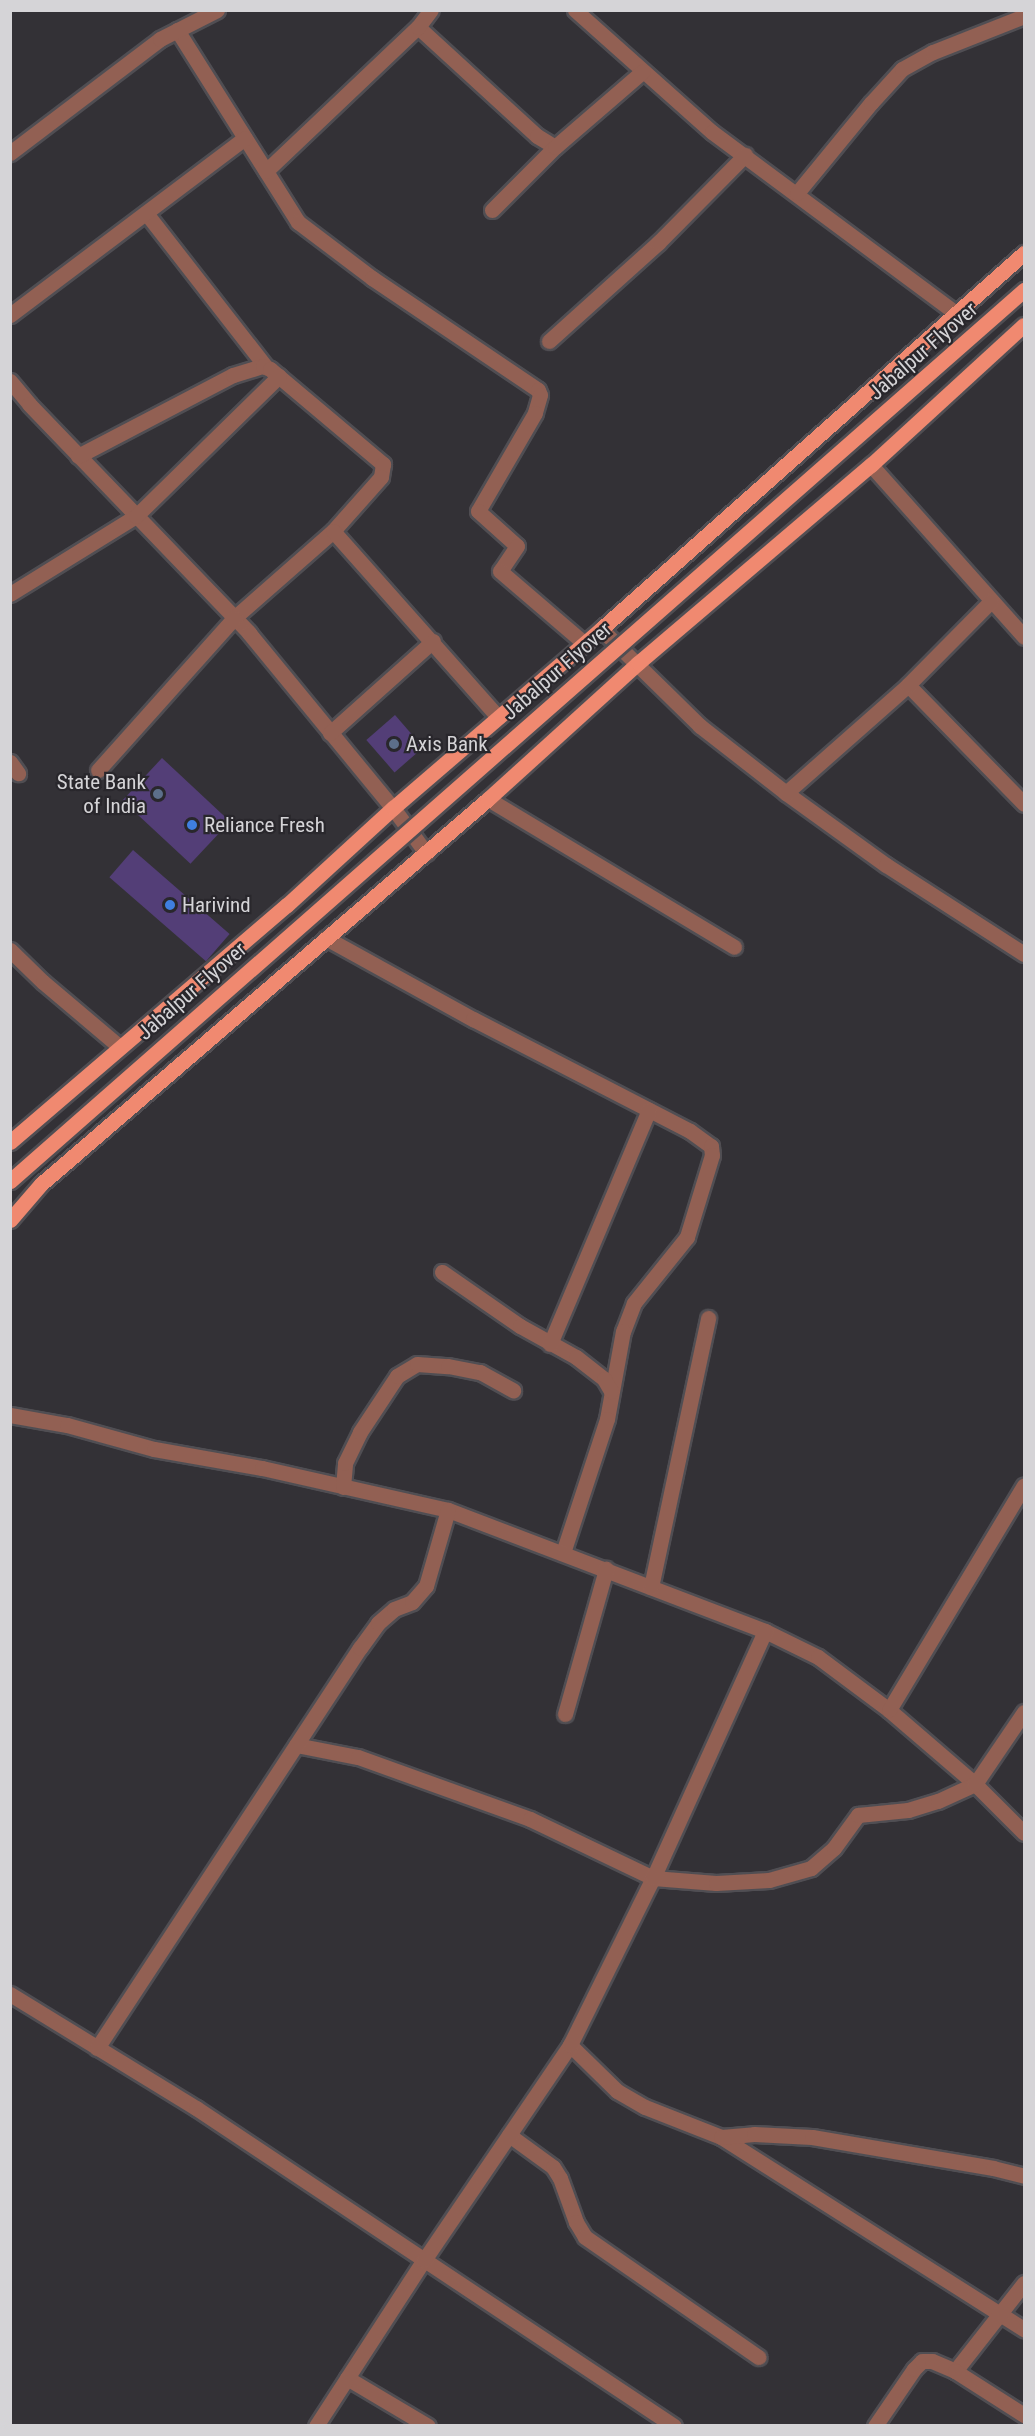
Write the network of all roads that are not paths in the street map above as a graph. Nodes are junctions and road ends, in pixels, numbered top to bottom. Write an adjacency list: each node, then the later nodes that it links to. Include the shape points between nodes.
1 (217, 10): 6 (street)
2 (431, 10): 5 (street)
3 (575, 10): 7 (street)
4 (1024, 16): 13 (street, via 933,52 902,69)
5 (418, 27): 9 (street, via 537,136); 12 (street)
6 (177, 30): 8 (street); 10 (street)
7 (643, 71): 9 (street); 11 (street, via 712,132)
8 (245, 138): 12 (street); 15 (street)
9 (555, 147): 14 (street)
10 (10, 153)
11 (745, 155): 13 (street); 21 (street, via 658,243)
12 (266, 171): 35 (street, via 298,222 372,278 538,390 535,413 478,511 517,546 500,571)
13 (797, 194): 18 (street)
14 (492, 210)
15 (146, 213): 19 (street); 22 (street)
16 (1024, 253): 18 (main road)
17 (1024, 290): 53 (main road, Jabalpur Flyover, bridge)
18 (956, 313): 32 (main road)
19 (10, 315)
20 (1024, 325): 26 (main road)
21 (549, 341)
22 (266, 367): 23 (street); 25 (street, via 233,375)
23 (279, 376): 27 (street); 28 (street, via 383,464 381,477)
24 (10, 381): 25 (street)
25 (78, 456): 27 (street)
26 (871, 465): 30 (street); 36 (main road)
27 (136, 516): 29 (street); 31 (street)
28 (333, 531): 31 (street); 34 (street)
29 (10, 594)
30 (991, 601): 33 (street); 37 (street)
31 (234, 618): 39 (street); 40 (street)
32 (602, 628): 35 (main road); 36 (street)
33 (1024, 637)
34 (433, 641): 38 (street); 39 (street)
35 (584, 643): 38 (main road)
36 (638, 663): 41 (street, via 700,726); 42 (main road)
37 (908, 685): 41 (street); 43 (street)
38 (498, 717): 44 (main road)
39 (330, 733): 44 (street)
40 (98, 770)
41 (786, 793): 49 (street, via 885,865)
42 (488, 799): 45 (main road); 47 (street)
43 (1024, 804)
44 (393, 808): 45 (street); 50 (main road, via 288,905)
45 (426, 852): 46 (main road)
46 (326, 938): 51 (street); 54 (main road, via 41,1184)
47 (734, 947)
48 (10, 950): 50 (street)
49 (1024, 954)
50 (120, 1047): 52 (main road)
51 (649, 1110): 57 (street); 59 (street, via 704,1139 711,1146 712,1155 687,1237 634,1303 623,1331)
52 (10, 1142)
53 (10, 1181)
54 (10, 1220)
55 (442, 1272): 57 (street)
56 (708, 1318): 66 (street)
57 (550, 1344): 59 (street, via 594,1370)
58 (513, 1390): 62 (street, via 480,1372 417,1364 397,1377 360,1432 345,1463)
59 (611, 1391): 64 (street, via 593,1467)
60 (10, 1415): 62 (street)
61 (1024, 1485): 68 (street)
62 (343, 1487): 63 (street)
63 (448, 1510): 64 (street); 71 (street, via 426,1586 412,1602 394,1609 378,1623)
64 (563, 1553): 65 (street)
65 (606, 1569): 66 (street); 70 (street)
66 (651, 1587): 67 (street)
67 (765, 1631): 68 (street, via 819,1657); 74 (street)
68 (890, 1710): 72 (street)
69 (1024, 1712): 72 (street)
70 (565, 1714)
71 (296, 1745): 74 (street, via 358,1758 530,1819); 77 (street)
72 (975, 1784): 73 (street); 74 (street, via 908,1810 858,1815 834,1848 810,1868 769,1880 716,1883)
73 (1024, 1833)
74 (653, 1878): 76 (street)
75 (10, 1994): 77 (street)
76 (570, 2045): 78 (street); 79 (street, via 617,2091 645,2107)
77 (97, 2048): 81 (street, via 196,2108)
78 (509, 2135): 81 (street); 85 (street, via 553,2168 585,2237)
79 (721, 2137): 80 (street, via 754,2134 812,2138); 83 (street)
80 (1024, 2176)
81 (424, 2260): 87 (street); 91 (street)
82 (1024, 2283): 83 (street)
83 (1000, 2315): 84 (street); 86 (street)
84 (1024, 2329)
85 (758, 2357)
86 (955, 2372): 88 (street); 92 (street, via 932,2361 922,2361)
87 (347, 2378): 89 (street); 90 (street)
88 (1024, 2415)
89 (316, 2426)
90 (428, 2426)
91 (674, 2426)
92 (875, 2426)

